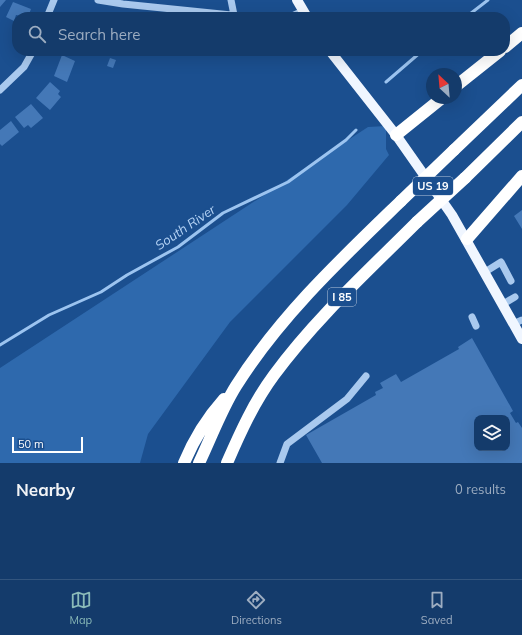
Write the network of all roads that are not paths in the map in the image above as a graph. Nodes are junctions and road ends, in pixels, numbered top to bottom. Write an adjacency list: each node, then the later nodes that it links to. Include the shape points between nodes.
1 (54, 0): 5 (street)
2 (98, 0): 6 (street)
3 (231, 0): 7 (street)
4 (297, 0): 8 (main road)
5 (49, 12)
6 (169, 12)
7 (233, 12)
8 (304, 12)
9 (522, 33): 10 (highway)
10 (510, 43)
11 (30, 56): 16 (street, via 24,67)
12 (334, 56): 19 (main road, US 19)
13 (494, 56): 14 (highway)
14 (462, 81)
15 (522, 85): 31 (highway, I 85, bridge, via 349,252 295,308)
16 (0, 90)
17 (435, 104): 19 (highway)
18 (522, 123): 32 (highway, I 85, bridge, via 417,222 319,320 273,376)
19 (396, 135): 21 (main road, US 19)
20 (522, 176): 21 (highway)
21 (467, 239): 22 (main road, US 19)
22 (485, 272): 23 (street, via 501,262); 25 (main road, US 19)
23 (511, 282)
24 (515, 297): 25 (street)
25 (503, 304): 27 (main road, US 19)
26 (472, 317): 28 (street)
27 (518, 322): 29 (main road, US 19)
28 (476, 326)
29 (522, 339)
30 (366, 376): 37 (street, via 347,399 287,444)
31 (235, 388): 33 (highway, via 212,413); 34 (highway, I 85)
32 (243, 427): 35 (highway, I 85); 36 (highway)
33 (184, 463)
34 (199, 463)
35 (227, 463)
36 (235, 463)
37 (280, 463)

